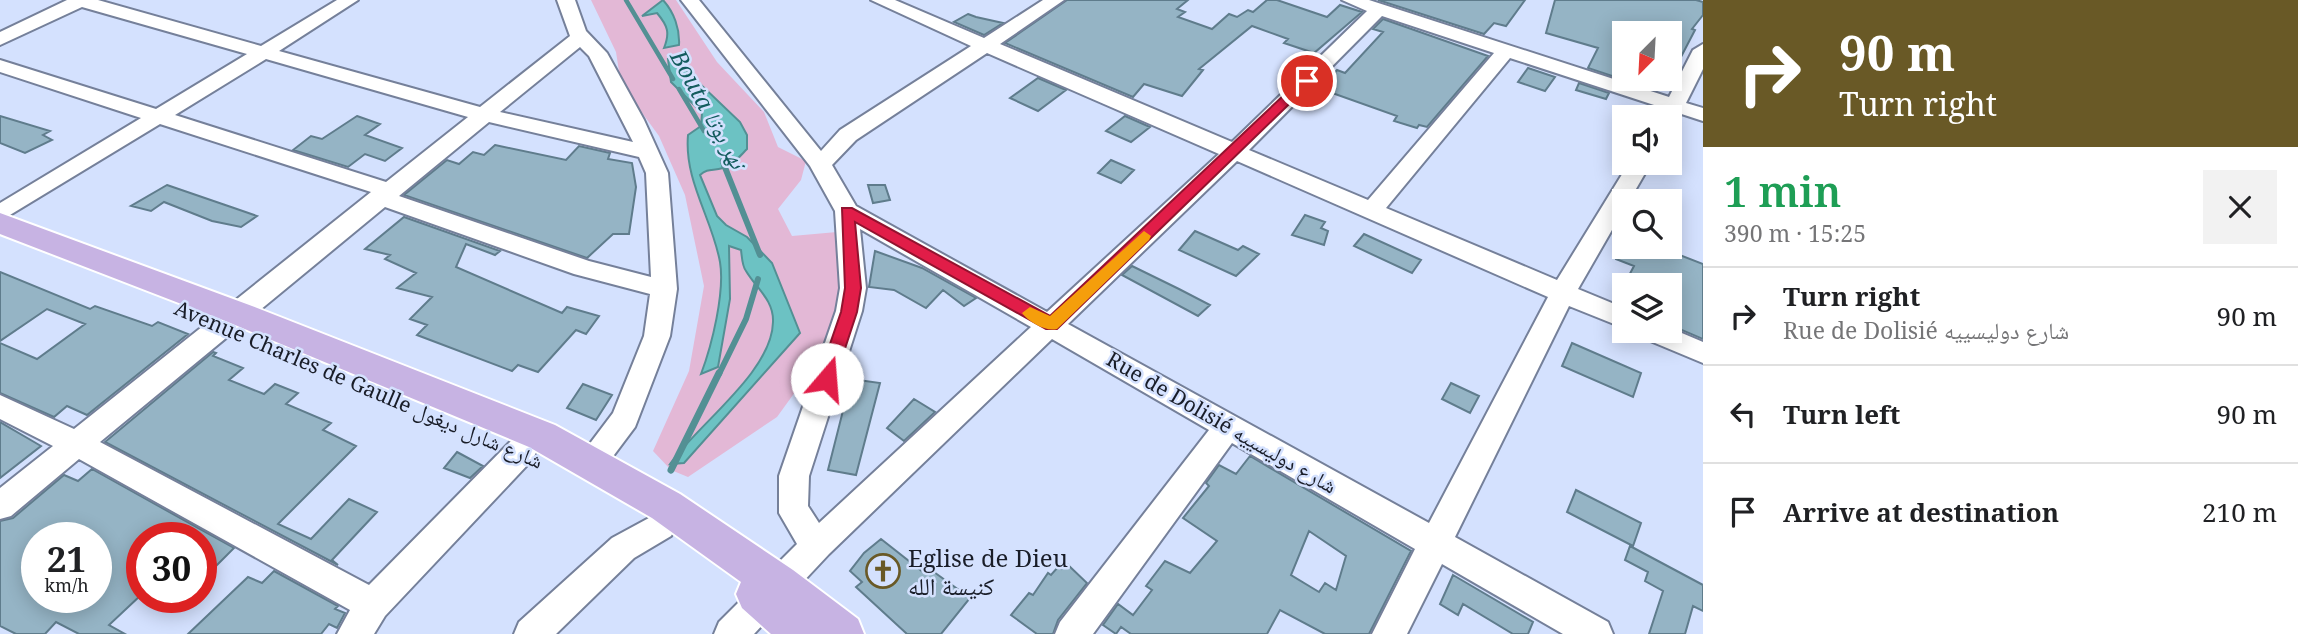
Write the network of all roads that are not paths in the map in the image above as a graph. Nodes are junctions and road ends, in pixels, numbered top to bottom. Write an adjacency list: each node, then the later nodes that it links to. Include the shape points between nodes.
1 (79, 0): 10 (street); 14 (street)
2 (349, 0): 14 (street)
3 (566, 0): 9 (street)
4 (690, 0): 27 (street)
5 (880, 0): 11 (street)
6 (1055, 0): 11 (street)
7 (1351, 0): 8 (street)
8 (1380, 4): 13 (street); 17 (street); 26 (street)
9 (580, 37): 22 (street); 25 (street, via 597,53)
10 (0, 39)
11 (984, 46): 26 (street); 27 (street, via 848,135)
12 (1703, 50): 18 (street)
13 (1506, 51): 16 (street); 31 (street)
14 (262, 53): 22 (street); 23 (street)
15 (0, 66): 23 (street)
16 (1664, 105)
17 (1665, 105)
18 (1675, 105)
19 (1682, 108): 20 (street)
20 (1703, 109)
21 (1682, 110): 24 (street)
22 (482, 114): 25 (street); 29 (street)
23 (158, 116): 29 (street); 32 (street)
24 (1703, 116)
25 (647, 152): 35 (street, via 657,173)
26 (1234, 152): 31 (street); 39 (street)
27 (820, 164): 30 (street)
28 (1633, 175): 36 (street)
29 (383, 194): 35 (street, via 583,268); 38 (street)
30 (847, 212): 39 (street, Rue de Dolisié شارع دوليسييه); 50 (street, via 853,288 849,312 794,476 790,503 798,524)
31 (1370, 212): 36 (street)
32 (0, 213)
33 (0, 223): 38 (main road, Avenue Charles de Gaulle شارع شارل ديغول)
34 (0, 239): 38 (main road, Avenue Charles de Gaulle شارع شارل ديغول)
35 (664, 289): 46 (street, via 657,336)
36 (1563, 292): 37 (street); 49 (street)
37 (1612, 313)
38 (231, 320): 44 (street); 45 (main road, Avenue Charles de Gaulle شارع شارل ديغول); 46 (main road, Avenue Charles de Gaulle شارع شارل ديغول, via 542,436)
39 (1051, 324): 43 (street, Rue de Dolisié شارع دوليسييه); 50 (street)
40 (1680, 343): 41 (street)
41 (1703, 353)
42 (0, 406): 44 (street)
43 (1228, 426): 49 (street, Rue de Dolisié شارع دوليسييه); 58 (street)
44 (76, 444): 47 (street); 52 (street)
45 (522, 450): 46 (main road, Avenue Charles de Gaulle شارع شارل ديغول); 52 (street)
46 (603, 476): 48 (main road, Avenue Charles de Gaulle شارع شارل ديغول)
47 (0, 506)
48 (659, 517): 51 (main road, Avenue Charles de Gaulle شارع شارل ديغول, via 698,550); 54 (street)
49 (1436, 543): 59 (street); 60 (street, Rue de Dolisié شارع دوليسييه)
50 (818, 544): 51 (street)
51 (770, 591): 55 (street); 56 (main road, Avenue Charles de Gaulle شارع شارل ديغول); 57 (main road, Avenue Charles de Gaulle شارع شارل ديغول)
52 (373, 604): 53 (street)
53 (354, 634)
54 (531, 634)
55 (731, 634)
56 (803, 634)
57 (842, 634)
58 (1072, 634)
59 (1389, 634)
60 (1596, 634)

